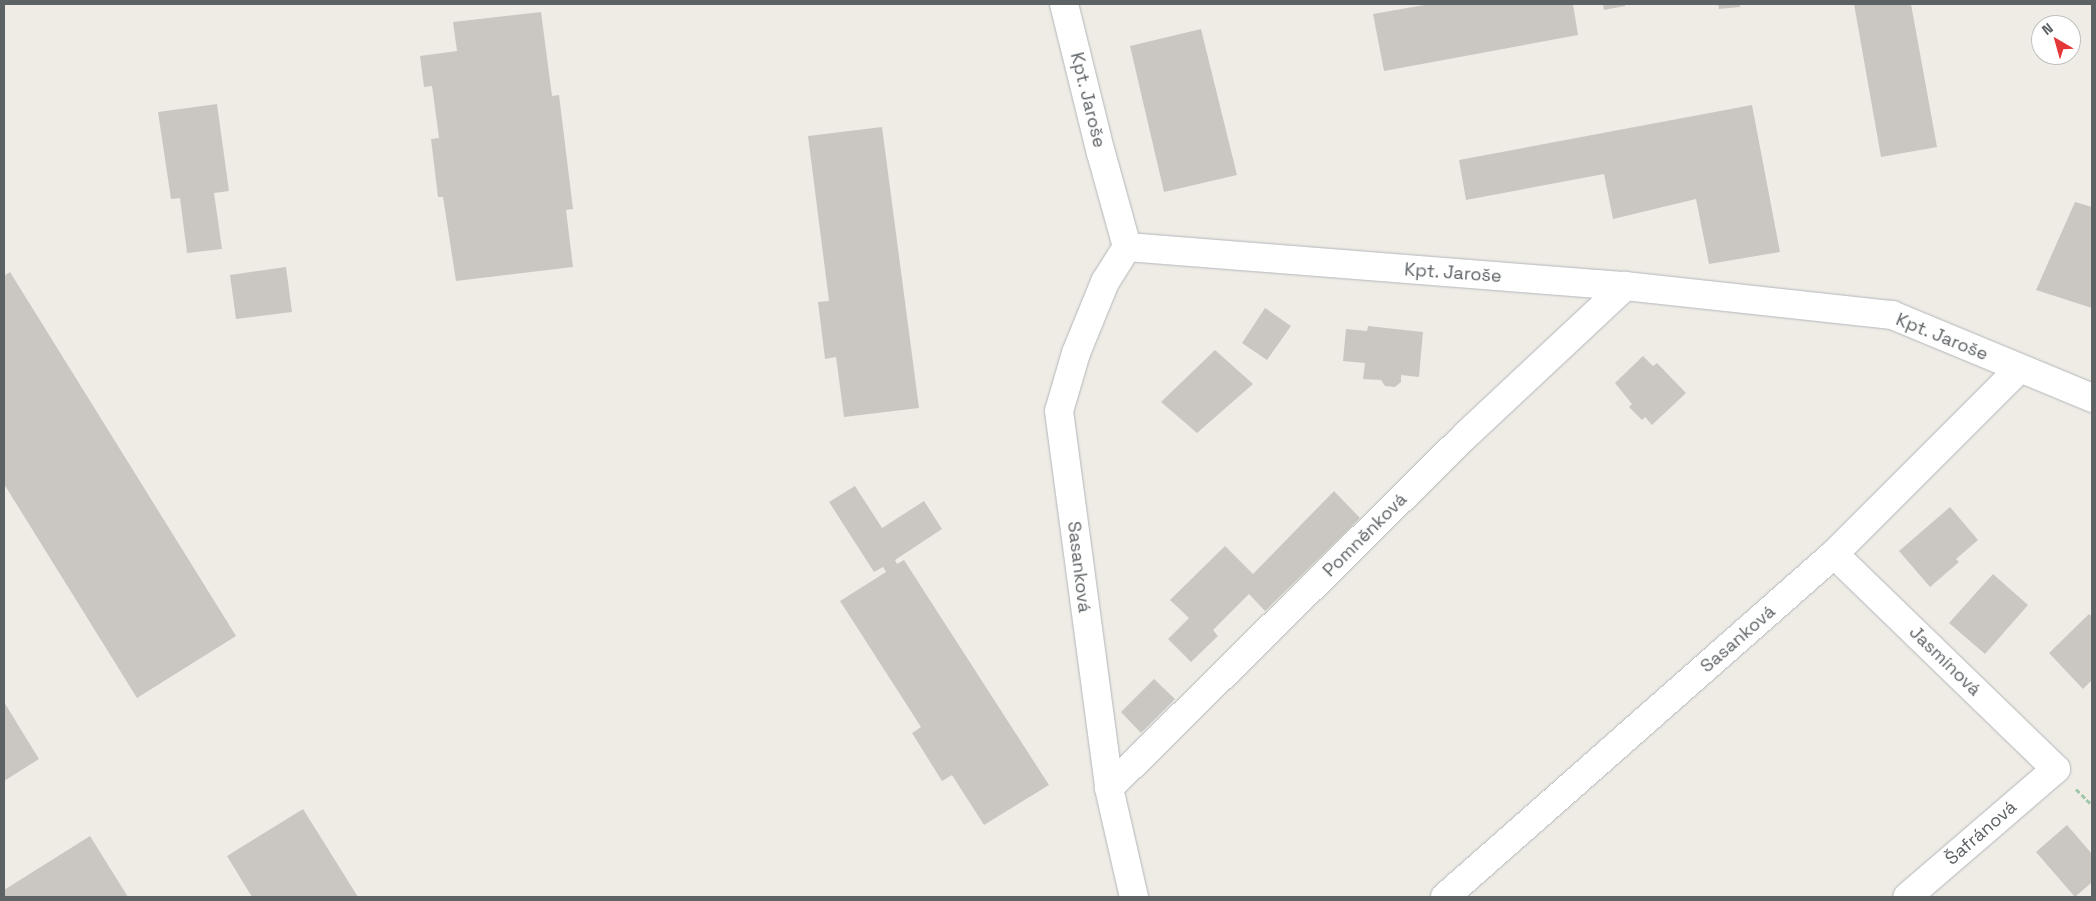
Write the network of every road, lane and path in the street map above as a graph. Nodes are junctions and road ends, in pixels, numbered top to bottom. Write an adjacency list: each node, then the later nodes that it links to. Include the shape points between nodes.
1 (1064, 4): 2 (street, Kpt. Jaroše)
2 (1127, 247): 3 (street, Kpt. Jaroše); 8 (street, Sasanková, via 1105,282 1080,344 1059,411)
3 (1625, 286): 4 (street, Kpt. Jaroše, via 1892,315); 8 (street, Pomněnková, via 1466,436)
4 (2019, 369): 5 (street, Kpt. Jaroše); 6 (street, Sasanková)
5 (2092, 398)
6 (1834, 554): 7 (street, Jasmínová); 10 (street, Sasanková)
7 (2056, 770): 11 (street, Šafránová)
8 (1109, 788): 9 (street, Sasanková)
9 (1134, 897)
10 (1445, 897)
11 (1907, 897)

